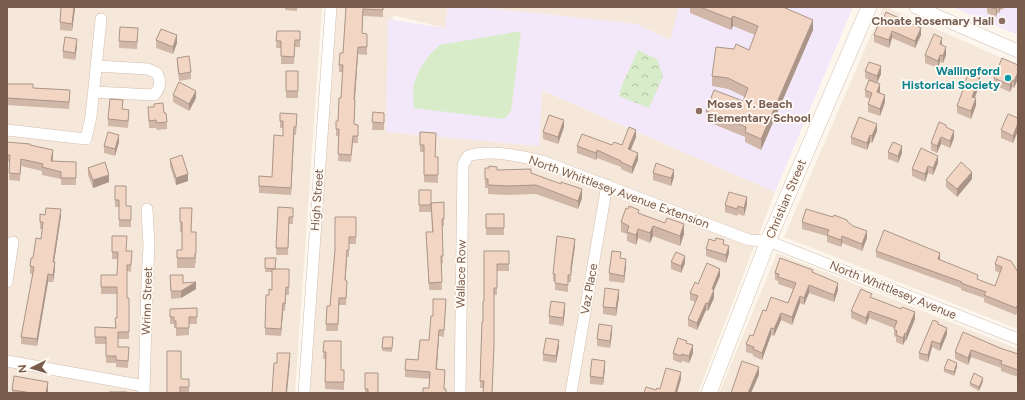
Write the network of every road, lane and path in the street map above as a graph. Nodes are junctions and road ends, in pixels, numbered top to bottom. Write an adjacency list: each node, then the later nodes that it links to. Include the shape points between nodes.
1 (331, 7): 18 (street, High Street)
2 (869, 7): 12 (main road, Christian Street)
3 (916, 7): 5 (street)
4 (101, 19): 6 (street)
5 (1018, 51)
6 (96, 66): 7 (street); 7 (street, via 148,69 157,72 160,79 154,95)
7 (94, 92): 8 (street, via 86,139)
8 (7, 130)
9 (468, 156): 10 (street, North Whittlesey Avenue Extension, via 476,153 514,154 542,161); 19 (street, Wallace Row, via 463,165)
10 (607, 185): 12 (street, North Whittlesey Avenue Extension, via 749,240); 20 (street, Vaz Place)
11 (147, 209): 17 (street, Wrinn Street, via 150,246 146,284)
12 (768, 240): 15 (street, North Whittlesey Avenue); 21 (main road, Christian Street)
13 (13, 242): 14 (street)
14 (7, 282)
15 (1018, 339)
16 (7, 361): 17 (street)
17 (144, 389)
18 (304, 393)
19 (460, 393)
20 (571, 393)
21 (708, 393)

